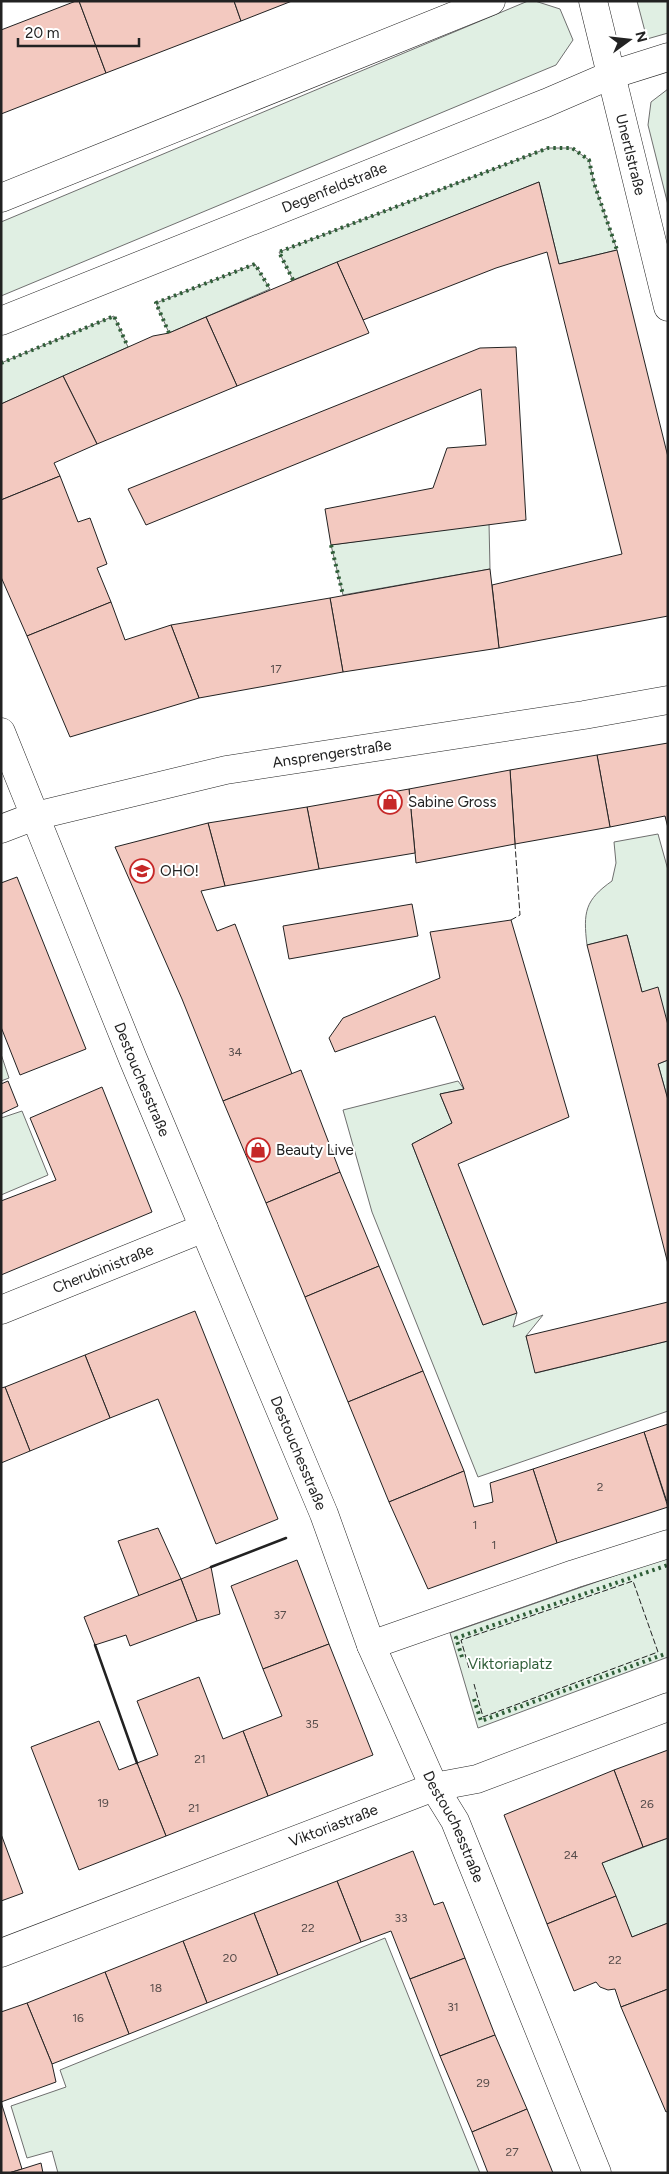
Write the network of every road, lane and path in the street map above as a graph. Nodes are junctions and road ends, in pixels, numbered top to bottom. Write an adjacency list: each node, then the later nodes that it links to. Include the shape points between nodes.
1 (491, 1): 5 (street)
2 (593, 1): 4 (street, Unertlstraße)
3 (668, 57): 4 (street, Degenfeldstraße)
4 (611, 75): 6 (street, Unertlstraße); 7 (street, Degenfeldstraße)
5 (1, 198)
6 (668, 307)
7 (1, 321)
8 (668, 700): 10 (street, Ansprengerstraße, via 226,770)
9 (1, 732): 10 (street, Destouchesstraße)
10 (35, 816): 11 (street, Ansprengerstraße); 12 (street, Destouchesstraße)
11 (1, 830)
12 (204, 1228): 13 (street, Cherubinistraße); 15 (street, Destouchesstraße, via 324,1514)
13 (1, 1310)
14 (668, 1544): 15 (street)
15 (371, 1645): 17 (street, Destouchesstraße)
16 (668, 1706): 17 (street, Viktoriastraße, via 477,1779)
17 (434, 1787): 18 (street, Viktoriastraße); 19 (street, Destouchesstraße, via 461,1835)
18 (1, 1953)
19 (597, 2173)

